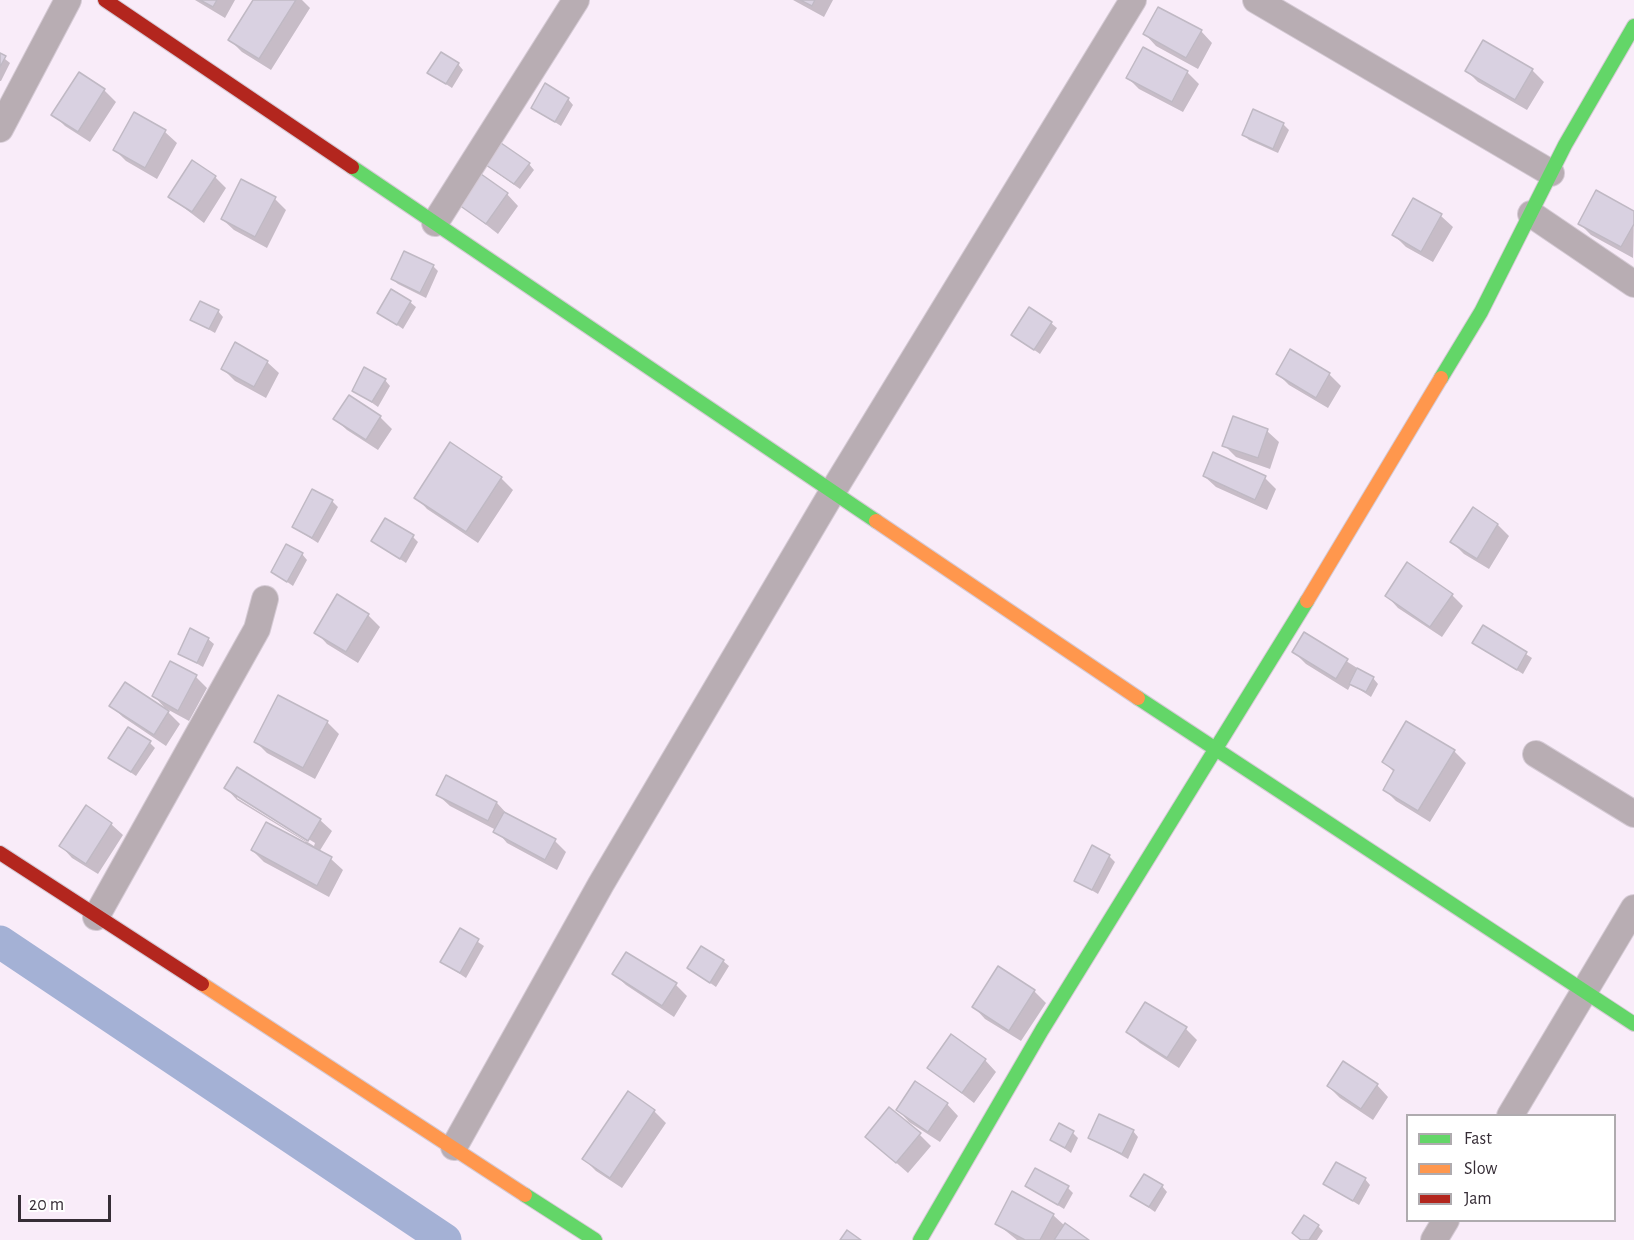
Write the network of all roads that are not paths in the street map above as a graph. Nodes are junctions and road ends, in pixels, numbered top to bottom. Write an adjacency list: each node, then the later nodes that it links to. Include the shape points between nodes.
1 (68, 0): 7 (street)
2 (105, 0): 10 (street)
3 (576, 0): 10 (street)
4 (1133, 0): 12 (street)
5 (1256, 0): 8 (street)
6 (1634, 27): 8 (street)
7 (0, 129)
8 (1551, 173): 9 (street)
9 (1531, 214): 11 (street); 14 (street, via 1481,312)
10 (435, 223): 12 (street)
11 (1634, 284)
12 (833, 491): 14 (street); 23 (street, via 607,874)
13 (266, 599): 19 (street, via 257,629)
14 (1216, 751): 20 (street); 26 (street, via 1042,1030)
15 (1536, 754): 16 (street)
16 (1634, 814)
17 (0, 853): 19 (street)
18 (1634, 908): 20 (street)
19 (96, 917): 23 (street)
20 (1585, 991): 21 (street); 22 (street)
21 (1634, 1024)
22 (1511, 1114)
23 (454, 1147): 25 (street)
24 (1445, 1222): 27 (street)
25 (595, 1240)
26 (920, 1240)
27 (1434, 1240)

